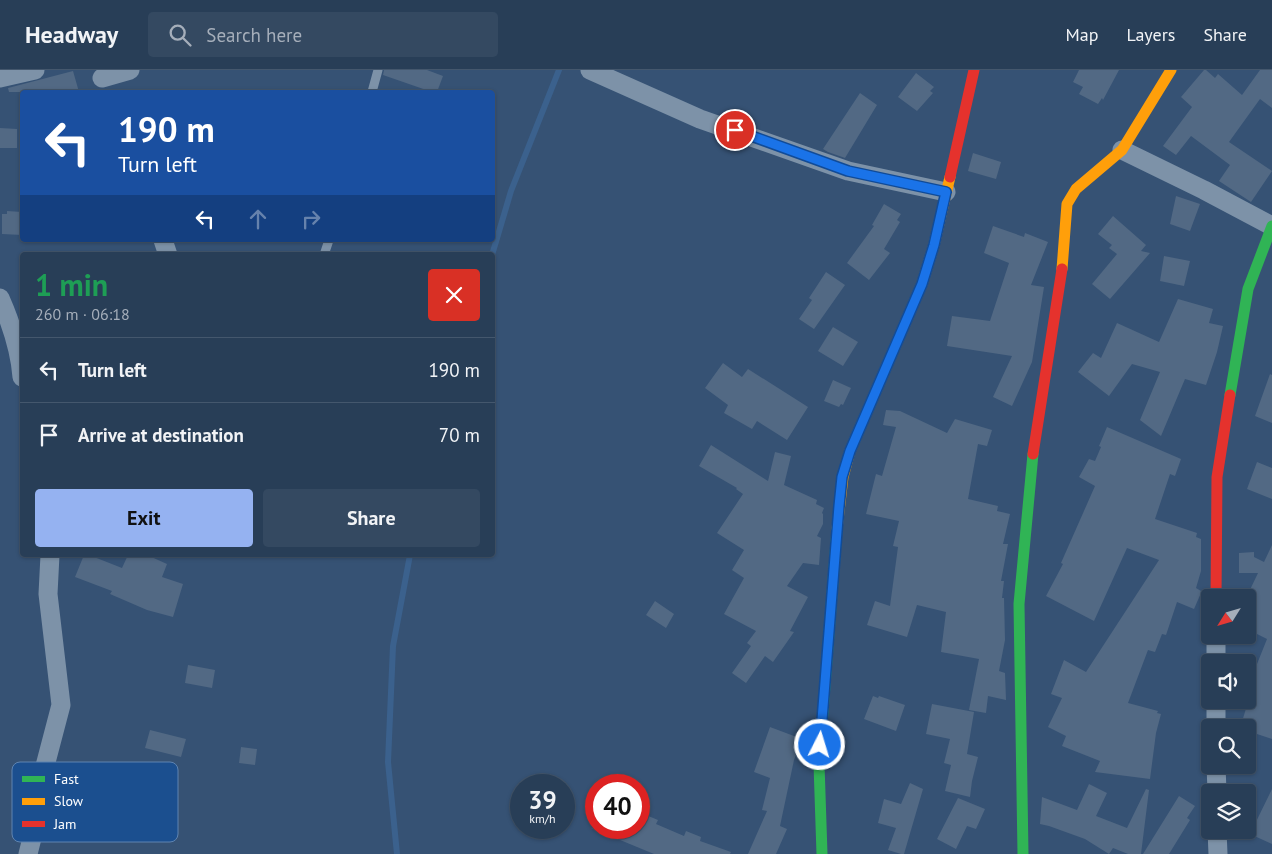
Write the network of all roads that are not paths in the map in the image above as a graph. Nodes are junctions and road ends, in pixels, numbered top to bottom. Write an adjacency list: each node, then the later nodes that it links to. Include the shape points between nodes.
1 (35, 70): 7 (street)
2 (130, 70): 8 (street)
3 (378, 70): 9 (lane)
4 (590, 70): 11 (street, via 700,119 848,171)
5 (974, 70): 11 (street)
6 (1171, 70): 10 (street)
7 (0, 78)
8 (103, 80)
9 (373, 90)
10 (1122, 150): 12 (street); 20 (street, via 1076,189 1067,204 1054,324 1035,435 1019,604)
11 (946, 192): 19 (street, via 922,284 850,451 842,477 819,764)
12 (1272, 226): 16 (street, via 1248,289 1217,477)
13 (0, 298): 14 (street, via 9,318)
14 (20, 361)
15 (50, 557): 17 (street, via 48,594 61,705)
16 (1216, 589)
17 (46, 762)
18 (1217, 839): 21 (street)
19 (822, 854)
20 (1023, 854)
21 (1218, 854)

